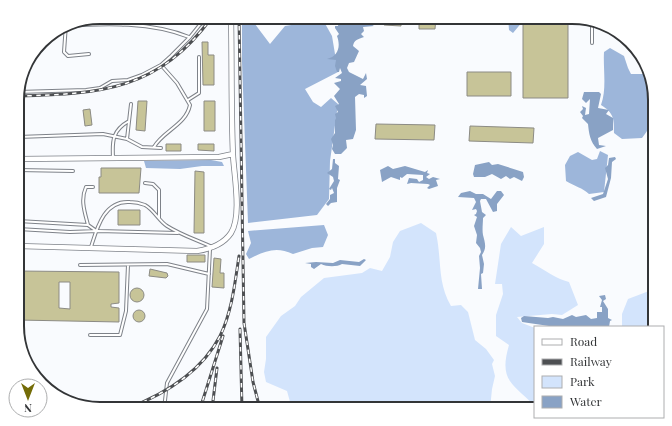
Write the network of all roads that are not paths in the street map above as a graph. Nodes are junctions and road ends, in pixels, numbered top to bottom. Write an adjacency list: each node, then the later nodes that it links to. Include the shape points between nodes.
1 (102, 24): 4 (lane)
2 (200, 24): 7 (lane)
3 (231, 24): 21 (street)
4 (123, 26): 7 (lane, via 163,28)
5 (592, 27): 8 (lane)
6 (65, 32): 9 (lane, via 64,52 68,56)
7 (190, 38): 11 (lane)
8 (592, 43)
9 (90, 54)
10 (199, 57): 13 (lane, via 199,93)
11 (161, 65): 12 (lane, via 128,80 112,81 100,88); 13 (lane)
12 (25, 92)
13 (188, 100): 19 (lane, via 189,111 184,118 158,139)
14 (131, 104): 15 (lane)
15 (129, 121): 16 (lane, via 117,130); 18 (lane)
16 (114, 136): 17 (lane, via 80,133); 18 (lane); 22 (lane)
17 (24, 137)
18 (127, 139): 19 (lane, via 142,147)
19 (154, 147): 20 (lane)
20 (161, 148)
21 (233, 154): 22 (street, via 219,157); 35 (street, via 235,224 231,234 219,245)
22 (114, 158): 23 (street)
23 (24, 159)
24 (24, 170): 25 (lane)
25 (73, 171)
26 (145, 183): 28 (lane, via 153,184 159,190)
27 (93, 187): 30 (lane, via 86,188 83,200)
28 (159, 218): 32 (lane, via 144,204 116,204 101,218); 33 (lane)
29 (24, 221): 30 (lane)
30 (88, 225): 32 (lane)
31 (24, 229): 32 (lane)
32 (96, 231): 33 (lane); 36 (lane)
33 (179, 233): 35 (lane)
34 (24, 246): 36 (street)
35 (212, 247): 36 (street, via 197,251); 39 (lane)
36 (91, 248)
37 (80, 265): 38 (lane)
38 (128, 265): 39 (lane, via 167,264); 40 (lane, via 126,311 120,335)
39 (208, 274): 41 (lane, via 207,309 167,383)
40 (90, 335)
41 (165, 402)

